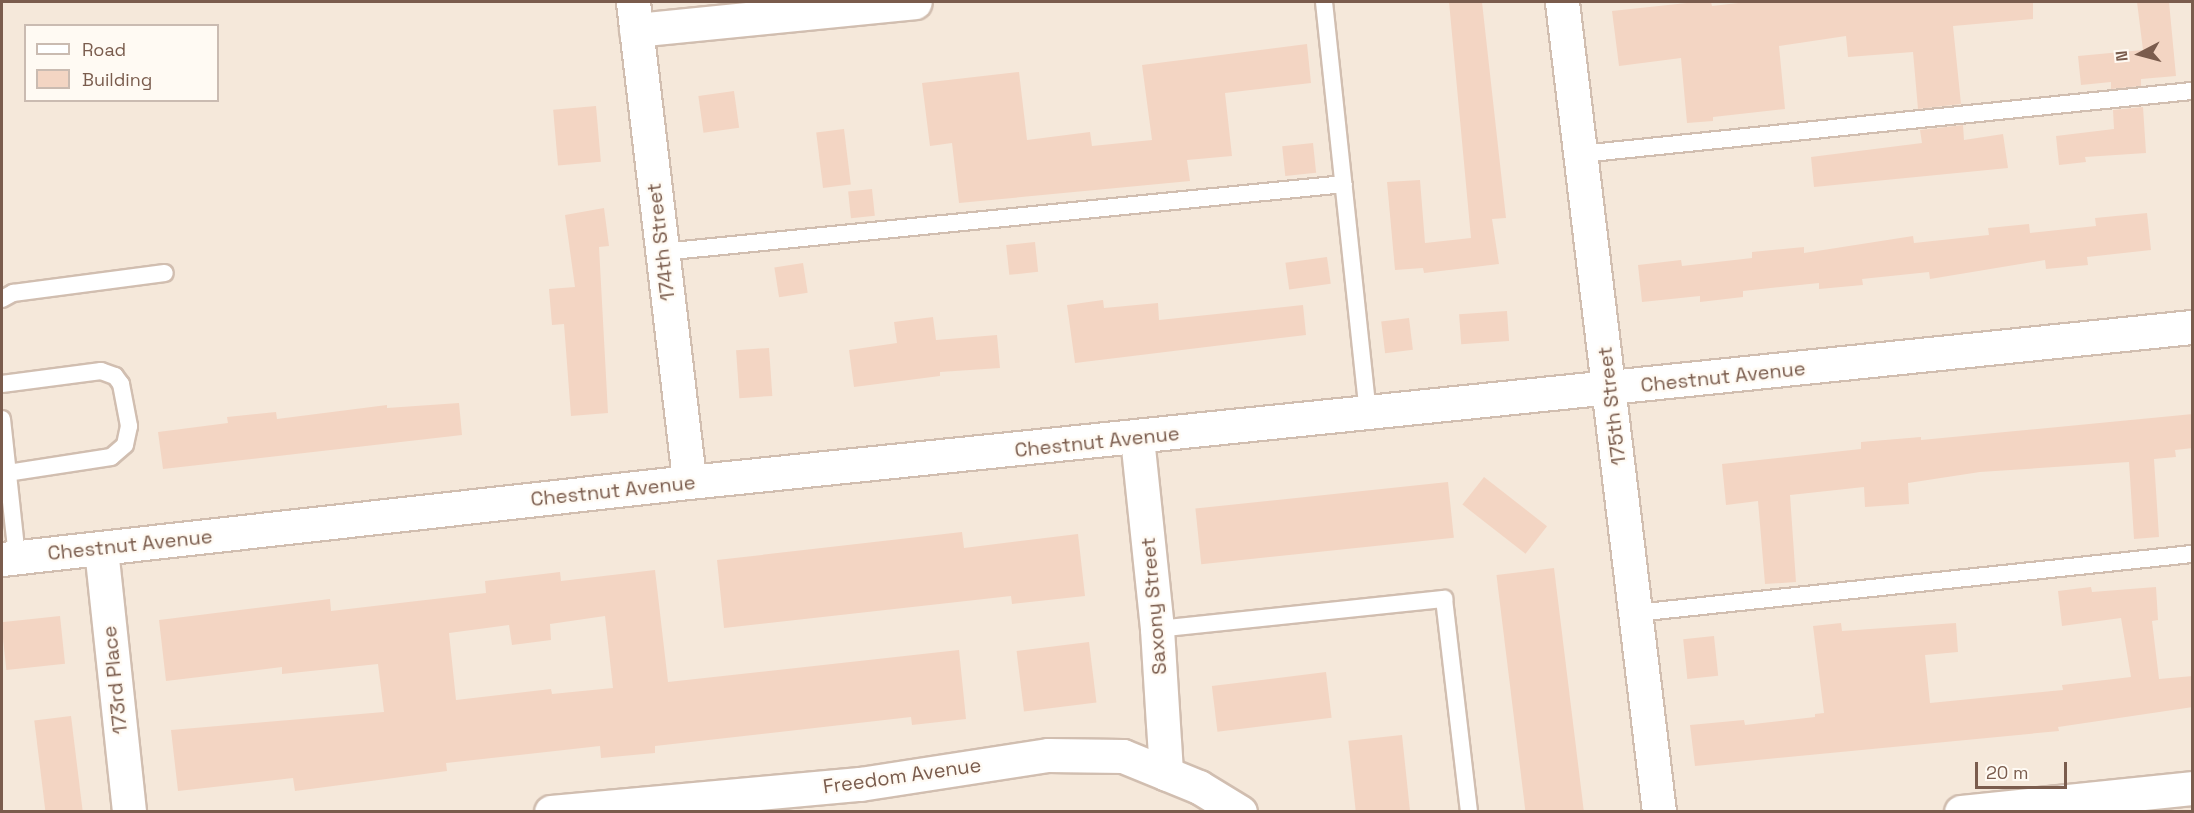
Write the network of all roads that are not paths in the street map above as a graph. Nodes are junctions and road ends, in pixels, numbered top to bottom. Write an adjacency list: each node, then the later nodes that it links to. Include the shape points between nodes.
1 (915, 2): 4 (street)
2 (1324, 2): 7 (lane)
3 (1562, 2): 6 (street, 175th Street)
4 (635, 16): 8 (street, 174th Street)
5 (2193, 91): 6 (lane)
6 (1581, 154): 13 (street, 175th Street)
7 (1344, 184): 8 (lane); 14 (lane)
8 (662, 252): 18 (street, 174th Street)
9 (165, 273): 10 (lane, via 13,293)
10 (2, 298)
11 (2193, 327): 13 (street, Chestnut Avenue)
12 (2, 384): 17 (lane, via 108,374 121,384 129,426 125,445 111,457)
13 (1611, 388): 14 (street, Chestnut Avenue); 22 (street, 175th Street)
14 (1368, 412): 16 (street, Chestnut Avenue)
15 (2, 419): 17 (lane)
16 (1137, 438): 18 (street, Chestnut Avenue); 23 (street, Saxony Street)
17 (8, 473): 21 (lane)
18 (688, 482): 19 (street, Chestnut Avenue)
19 (101, 549): 21 (street, Chestnut Avenue); 27 (street, 173rd Place)
20 (2193, 554): 22 (lane)
21 (9, 558)
22 (1636, 613): 31 (street, 175th Street)
23 (1157, 629): 24 (street, Saxony Street); 30 (lane, via 1444,599)
24 (1166, 774): 26 (street, Freedom Avenue, via 1123,756 1048,755); 29 (street, Freedom Avenue, via 1199,787)
25 (2193, 788): 32 (street)
26 (859, 798): 28 (street, Freedom Avenue)
27 (129, 812)
28 (551, 812)
29 (1240, 812)
30 (1469, 812)
31 (1659, 812)
32 (1961, 812)

